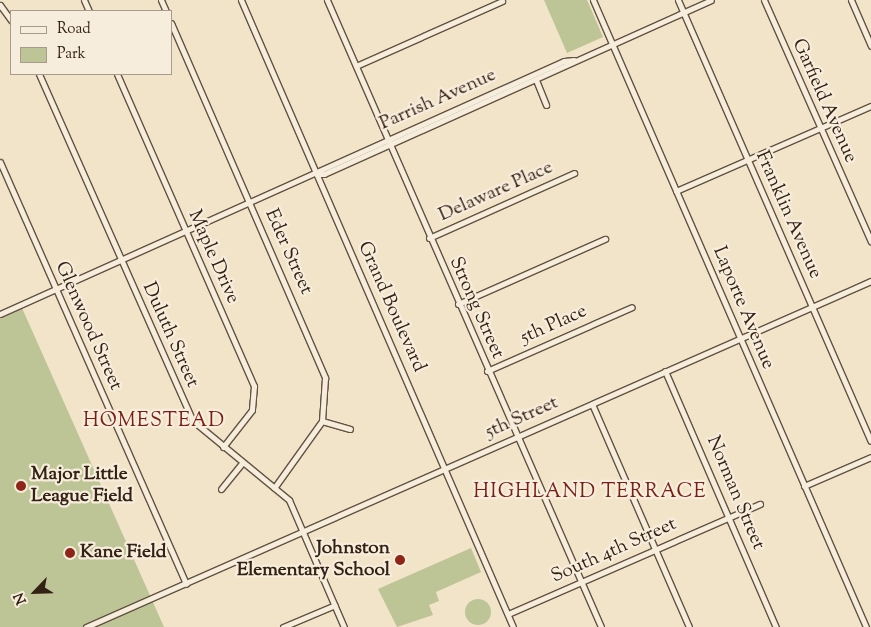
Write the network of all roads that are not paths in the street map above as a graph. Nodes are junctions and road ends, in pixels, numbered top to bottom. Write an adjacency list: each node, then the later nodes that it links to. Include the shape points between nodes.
1 (241, 0): 29 (street, Grand Boulevard)
2 (327, 0): 16 (street, Strong Street)
3 (593, 0): 13 (street, Laporte Avenue)
4 (678, 0): 10 (street, Franklin Avenue)
5 (711, 0): 10 (street, Parrish Avenue)
6 (764, 0): 23 (street, Garfield Avenue)
7 (851, 0): 14 (street)
8 (502, 1): 16 (street)
9 (0, 6): 11 (street)
10 (683, 12): 13 (street, Parrish Avenue); 26 (street, Franklin Avenue)
11 (10, 19)
12 (172, 25): 31 (street, Eder Street)
13 (612, 44): 15 (street, Parrish Avenue); 30 (street, Laporte Avenue)
14 (871, 46)
15 (574, 60): 17 (street, Parrish Avenue); 20 (street, Parrish Avenue)
16 (356, 66): 24 (street, Strong Street)
17 (533, 74): 20 (street); 24 (street, Parrish Avenue)
18 (39, 75): 36 (street, Duluth Street)
19 (117, 75): 32 (street, Maple Drive)
20 (536, 81): 21 (street); 25 (street, Parrish Avenue)
21 (546, 105)
22 (871, 106): 23 (street)
23 (819, 128): 26 (street); 35 (street, Garfield Avenue)
24 (387, 139): 25 (street, Strong Street); 29 (street, Parrish Avenue)
25 (389, 146): 29 (street, Parrish Avenue); 33 (street, Strong Street)
26 (748, 160): 30 (street); 41 (street, Franklin Avenue)
27 (0, 162): 38 (street, Glenwood Street)
28 (574, 173): 33 (street, Delaware Place)
29 (317, 174): 31 (street, Parrish Avenue); 54 (street, Grand Boulevard)
30 (676, 191): 43 (street, Laporte Avenue)
31 (250, 203): 32 (street, Parrish Avenue); 47 (street, Eder Street, via 318,358 326,392)
32 (186, 232): 36 (street, Parrish Avenue); 51 (street, Maple Drive, via 256,391 252,410)
33 (429, 238): 39 (street, Strong Street)
34 (604, 239): 39 (street)
35 (871, 241)
36 (121, 261): 38 (street, Parrish Avenue); 51 (street, Duluth Street, via 192,420)
37 (871, 281): 41 (street, 5th Street)
38 (56, 289): 42 (street, Parrish Avenue); 63 (street, Glenwood Street)
39 (458, 304): 44 (street, Strong Street)
40 (632, 307): 44 (street, 5th Place)
41 (812, 307): 43 (street, 5th Street); 50 (street, Franklin Avenue)
42 (0, 314)
43 (740, 338): 45 (street, 5th Street); 55 (street, Laporte Avenue)
44 (487, 371): 49 (street, Strong Street)
45 (665, 371): 46 (street, 5th Street); 59 (street, Norman Street)
46 (592, 404): 49 (street, 5th Street); 61 (street)
47 (322, 421): 48 (street); 56 (street, Eder Street)
48 (350, 429)
49 (519, 436): 54 (street, 5th Street); 62 (street, Strong Street)
50 (871, 441)
51 (223, 447): 53 (street, Duluth Street)
52 (871, 457): 55 (street)
53 (242, 463): 56 (street, Duluth Street); 57 (street)
54 (444, 469): 60 (street, 5th Street); 65 (street, Grand Boulevard)
55 (804, 486): 73 (street, Laporte Avenue)
56 (274, 488): 60 (street, Duluth Street, via 289,500)
57 (221, 489)
58 (760, 504): 59 (street, South 4th Street)
59 (728, 516): 61 (street, South 4th Street); 72 (street, Norman Street)
60 (303, 532): 63 (street, 5th Street); 64 (street, Duluth Street)
61 (655, 549): 62 (street, South 4th Street); 71 (street)
62 (581, 581): 65 (street, South 4th Street); 70 (street, Strong Street)
63 (186, 584): 66 (street, 5th Street)
64 (335, 605): 67 (street); 68 (street, Duluth Street)
65 (508, 614): 69 (street, Grand Boulevard)
66 (86, 627)
67 (283, 627)
68 (344, 627)
69 (514, 627)
70 (601, 627)
71 (689, 627)
72 (776, 627)
73 (866, 627)

